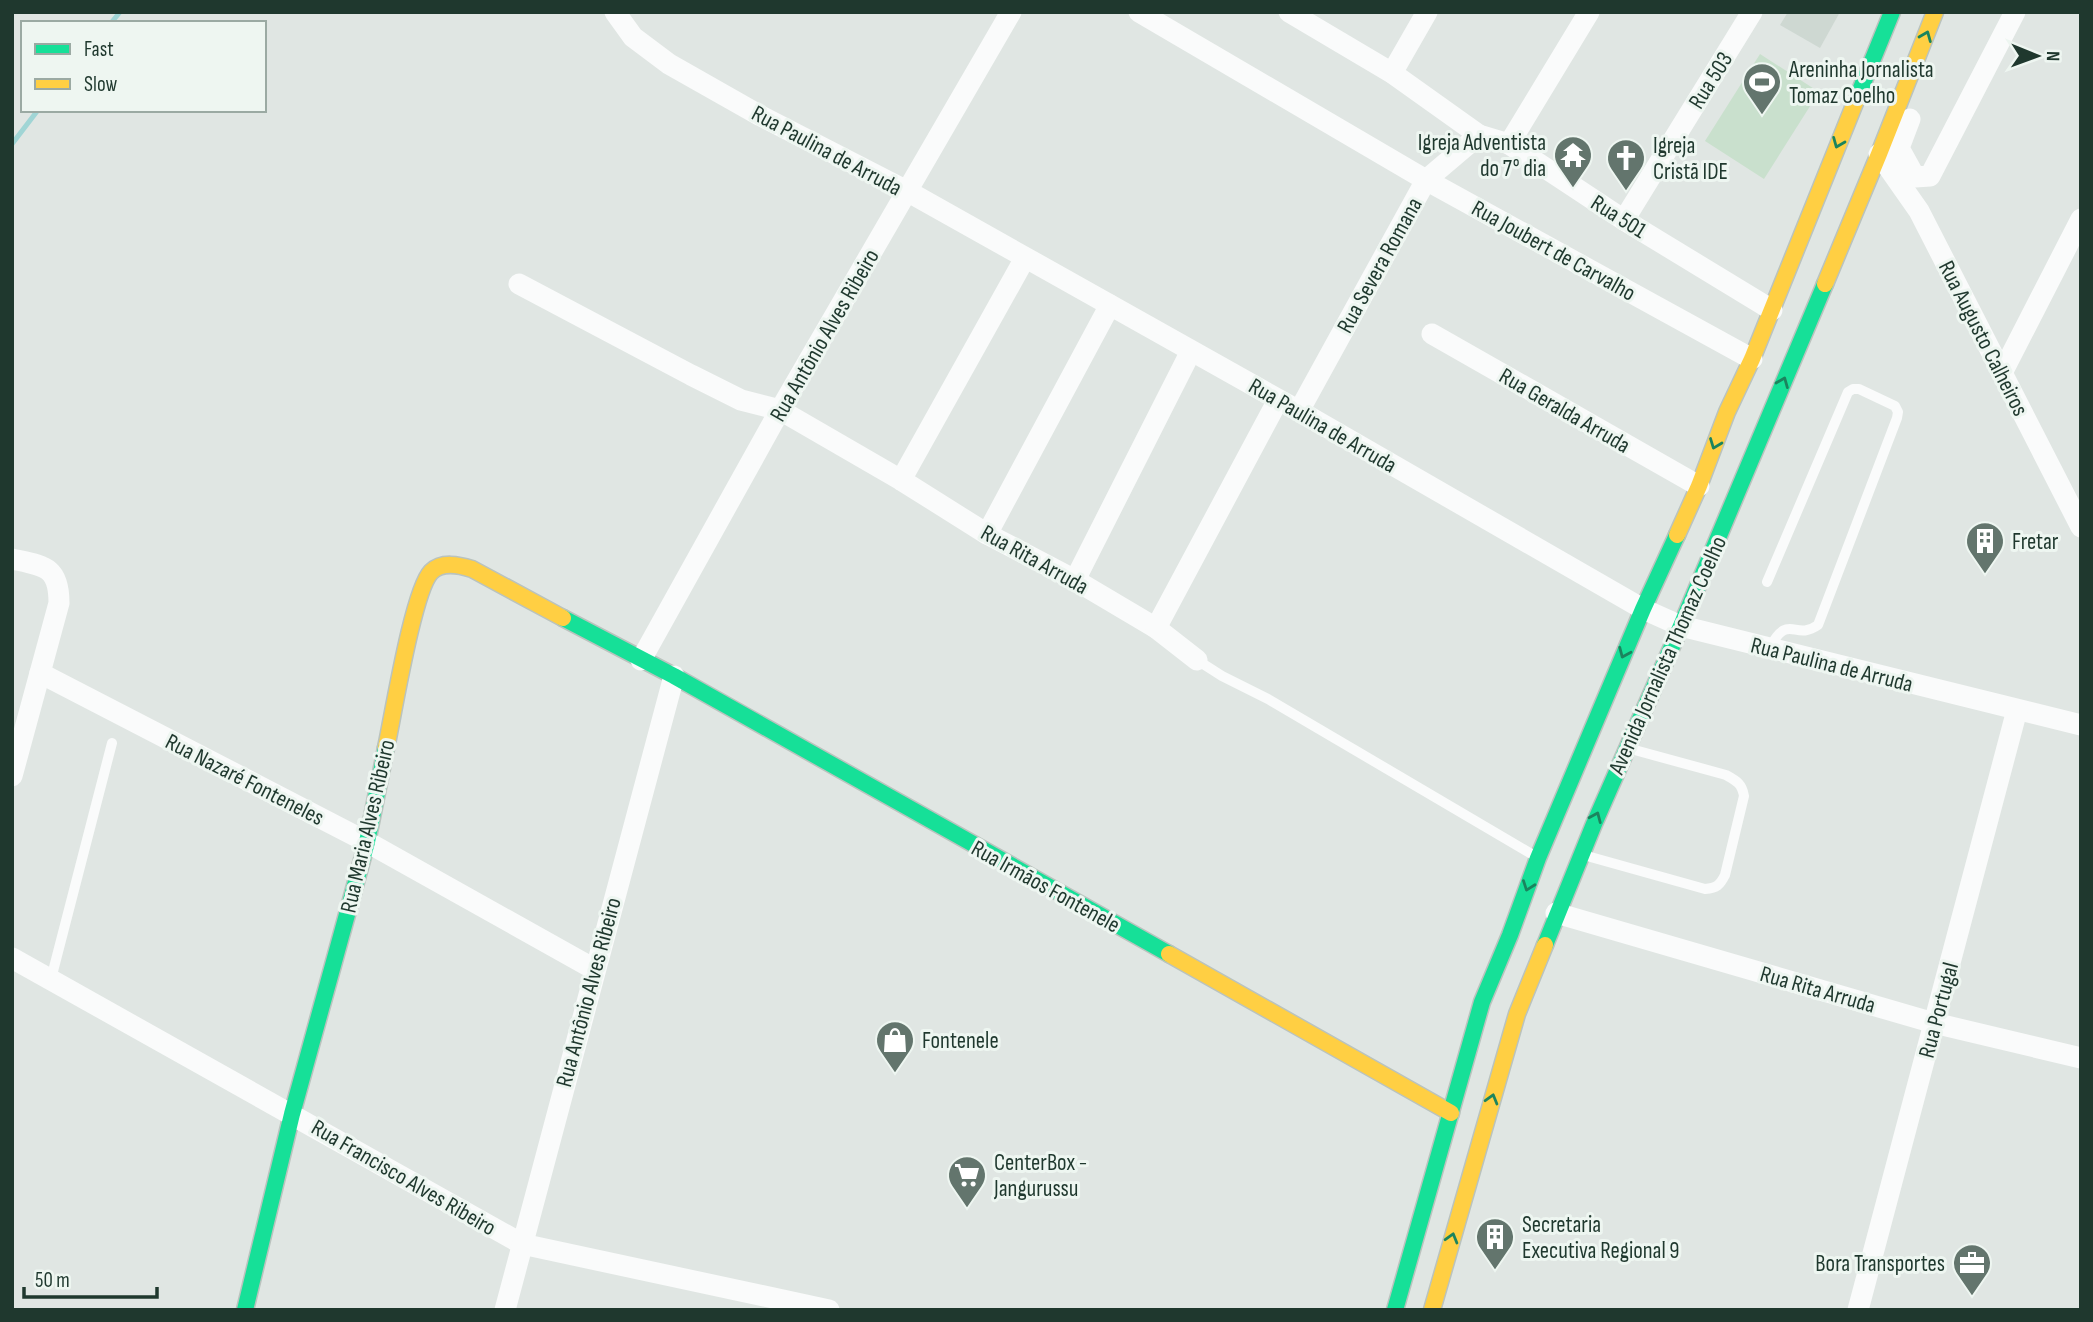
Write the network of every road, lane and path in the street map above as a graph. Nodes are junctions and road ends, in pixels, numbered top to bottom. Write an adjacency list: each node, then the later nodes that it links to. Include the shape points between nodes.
1 (615, 12): 18 (street, Rua Paulina de Arruda, via 633,37 669,64)
2 (1011, 12): 18 (street, Rua Antônio Alves Ribeiro)
3 (1289, 12): 13 (street, Rua 501)
4 (1427, 12): 13 (street)
5 (1589, 12): 15 (street)
6 (1752, 12): 21 (street, Rua 503)
7 (1892, 12): 25 (main road, Avenida Jornalista Thomaz Coelho, one-way to 25)
8 (1935, 12): 16 (main road, Avenida Jornalista Thomaz Coelho, one-way to 8)
9 (1950, 12): 10 (street, via 1899,148 1915,177 1930,176)
10 (2015, 12)
11 (2021, 12): 19 (street)
12 (1150, 15): 17 (street, Rua Joubert de Carvalho)
13 (1392, 74): 14 (street, Rua 501)
14 (1479, 135): 15 (street, Rua 501); 17 (street, Rua Severa Romana)
15 (1509, 144): 21 (street, Rua 501)
16 (1879, 154): 19 (street, Rua Augusto Calheiros); 33 (main road, Avenida Jornalista Thomaz Coelho, one-way to 16)
17 (1426, 180): 28 (street, Rua Joubert de Carvalho); 32 (street, Rua Severa Romana)
18 (907, 191): 22 (street, Rua Paulina de Arruda); 31 (street, Rua Antônio Alves Ribeiro)
19 (1919, 211): 29 (street, Rua Augusto Calheiros)
20 (2081, 219): 29 (street)
21 (1624, 220): 25 (street, Rua 501)
22 (1025, 258): 24 (street, Rua Paulina de Arruda); 34 (street)
23 (519, 284): 31 (street, Rua Rita Arruda, via 691,376 741,400)
24 (1110, 305): 27 (street, Rua Paulina de Arruda); 37 (street)
25 (1772, 310): 28 (main road, Avenida Jornalista Thomaz Coelho)
26 (1432, 334): 35 (street, Rua Geralda Arruda)
27 (1191, 351): 30 (street, Rua Paulina de Arruda); 39 (street)
28 (1752, 359): 33 (main road, Avenida Jornalista Thomaz Coelho)
29 (2002, 373): 36 (street, Rua Augusto Calheiros)
30 (1278, 400): 32 (street, Rua Paulina de Arruda); 43 (street)
31 (780, 410): 34 (street, Rua Rita Arruda); 45 (street, Rua Antônio Alves Ribeiro)
32 (1298, 411): 41 (street, Rua Paulina de Arruda)
33 (1746, 421): 35 (main road, Avenida Jornalista Thomaz Coelho, one-way to 35); 42 (main road, Avenida Jornalista Thomaz Coelho)
34 (901, 480): 37 (street, Rua Rita Arruda)
35 (1699, 486): 41 (main road, Avenida Jornalista Thomaz Coelho)
36 (2081, 527)
37 (987, 534): 39 (street, Rua Rita Arruda)
38 (12, 559): 47 (street, via 51,571 57,579 59,603)
39 (1075, 580): 43 (street, Rua Rita Arruda)
40 (1767, 582): 44 (lane, via 1848,392 1859,389 1895,406 1897,418 1818,625 1812,630 1782,630)
41 (1643, 610): 42 (street, Rua Paulina de Arruda); 56 (main road, Avenida Jornalista Thomaz Coelho, one-way to 56)
42 (1681, 626): 44 (street, Rua Paulina de Arruda); 52 (main road, Avenida Jornalista Thomaz Coelho)
43 (1156, 628): 46 (street, Rua Rita Arruda)
44 (1769, 649): 49 (street, Rua Paulina de Arruda)
45 (641, 660): 48 (main road, Rua Irmãos Fontenele); 54 (main road, Rua Maria Alves Ribeiro, via 472,569 439,566 425,580 412,621)
46 (1196, 660): 56 (lane, Rua Rita Arruda)
47 (40, 673): 53 (street); 54 (street, Rua Nazaré Fonteneles)
48 (674, 676): 59 (street, Rua Antônio Alves Ribeiro); 65 (main road, Rua Irmãos Fontenele)
49 (2017, 710): 50 (street, Rua Paulina de Arruda); 62 (street, Rua Portugal)
50 (2081, 725)
51 (112, 743): 60 (lane)
52 (1626, 748): 55 (main road, Avenida Jornalista Thomaz Coelho, one-way to 52); 55 (lane, via 1726,775 1743,787 1725,875 1720,885 1705,889)
53 (12, 776)
54 (367, 842): 59 (street, Rua Nazaré Fonteneles); 64 (main road, Rua Maria Alves Ribeiro)
55 (1581, 854): 57 (main road, Avenida Jornalista Thomaz Coelho)
56 (1538, 858): 61 (main road, Avenida Jornalista Thomaz Coelho, one-way to 61, via 1510,935)
57 (1556, 913): 61 (main road, Avenida Jornalista Thomaz Coelho); 62 (street, Rua Rita Arruda)
58 (12, 957): 60 (street, Rua Francisco Alves Ribeiro)
59 (594, 969): 67 (street, Rua Antônio Alves Ribeiro)
60 (51, 979): 64 (street, Rua Francisco Alves Ribeiro)
61 (1499, 1008): 65 (main road, Avenida Jornalista Thomaz Coelho); 66 (main road, Avenida Jornalista Thomaz Coelho, one-way to 61)
62 (1934, 1023): 63 (street, Rua Rita Arruda); 73 (street, Rua Portugal)
63 (2081, 1058)
64 (292, 1114): 67 (street, Rua Francisco Alves Ribeiro); 68 (main road, Rua Maria Alves Ribeiro)
65 (1451, 1114): 66 (main road, Avenida Jornalista Thomaz Coelho)
66 (1456, 1160): 71 (main road, Avenida Jornalista Thomaz Coelho); 72 (main road, Avenida Jornalista Thomaz Coelho, one-way to 66)
67 (522, 1244): 69 (street, Rua Antônio Alves Ribeiro); 70 (street, Rua Francisco Alves Ribeiro)
68 (245, 1310)
69 (505, 1310)
70 (829, 1310)
71 (1395, 1310)
72 (1432, 1310)
73 (1858, 1310)

